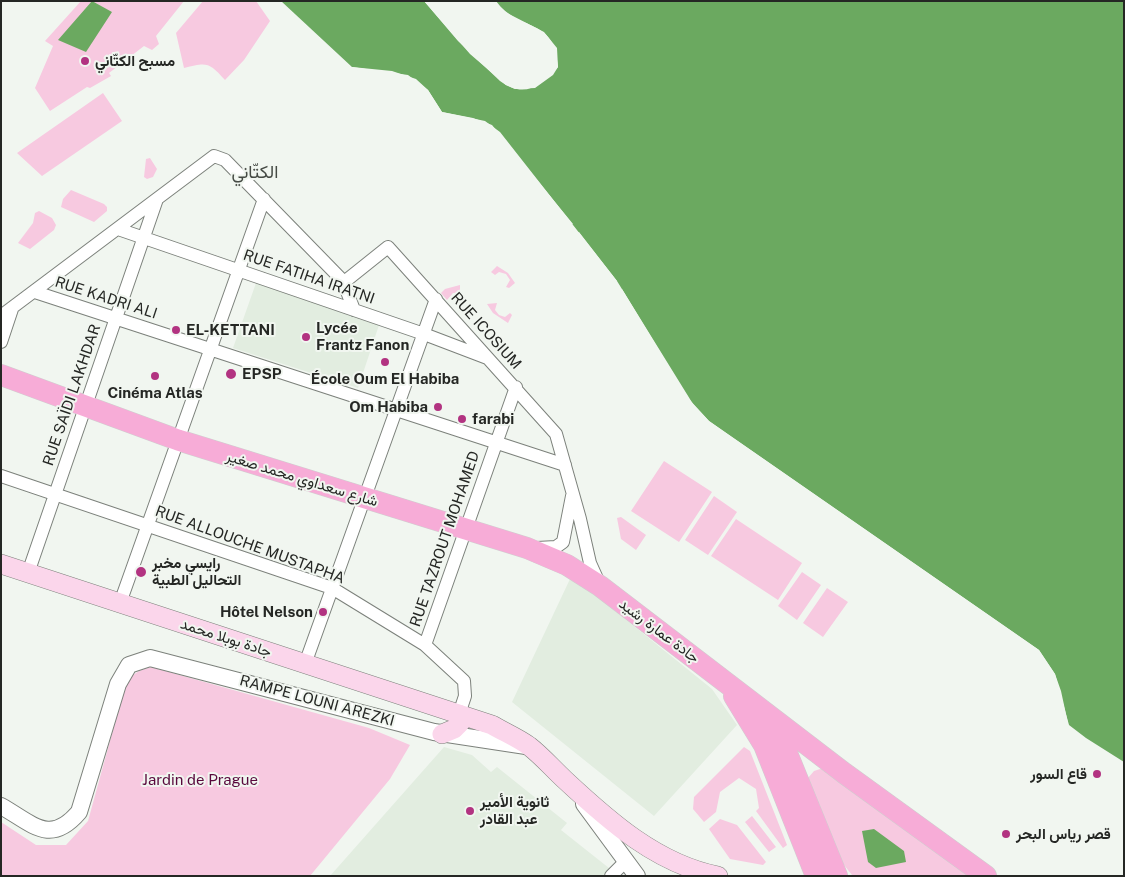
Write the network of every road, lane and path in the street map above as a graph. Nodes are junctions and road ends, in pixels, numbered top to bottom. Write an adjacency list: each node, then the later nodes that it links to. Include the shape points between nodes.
1 (264, 198): 2 (street, via 225,160 214,156); 5 (street); 6 (street)
2 (157, 199): 3 (street); 4 (street, RUE SAÏDI LAKHDAR)
3 (118, 229): 4 (street, RUE FATIHA IRATNI); 7 (street)
4 (144, 238): 5 (street, RUE FATIHA IRATNI); 12 (street, RUE SAÏDI LAKHDAR)
5 (238, 270): 10 (street, RUE FATIHA IRATNI); 15 (street)
6 (343, 280): 8 (street, RUE ICOSIUM, via 348,280 388,247); 10 (street)
7 (35, 292): 9 (street); 12 (street, RUE KADRI ALI)
8 (436, 299): 13 (street); 16 (street, RUE ICOSIUM)
9 (12, 309): 11 (street); 14 (street)
10 (354, 310): 13 (street, RUE FATIHA IRATNI)
11 (1, 316)
12 (115, 318): 15 (street, RUE KADRI ALI); 19 (street, RUE SAÏDI LAKHDAR)
13 (424, 334): 16 (street, RUE FATIHA IRATNI); 20 (street)
14 (1, 342)
15 (210, 349): 20 (street, RUE KADRI ALI); 21 (street)
16 (489, 359): 18 (street, RUE ICOSIUM)
17 (1, 375): 19 (main road, شارع سعداوي محمد صغير)
18 (516, 387): 22 (street, RUE TAZROUT MOHAMED); 23 (street, RUE ICOSIUM, via 556,434)
19 (85, 406): 21 (main road, شارع سعداوي محمد صغير); 26 (street, RUE SAÏDI LAKHDAR)
20 (396, 410): 22 (street, RUE KADRI ALI); 27 (street)
21 (178, 440): 27 (main road, شارع سعداوي محمد صغير); 28 (street)
22 (496, 442): 23 (street, RUE KADRI ALI); 29 (street, RUE TAZROUT MOHAMED)
23 (565, 465): 25 (street, RUE ICOSIUM)
24 (1, 476): 26 (street, RUE ALLOUCHE MUSTAPHA)
25 (572, 493): 30 (street, RUE ICOSIUM, via 563,542 556,547); 33 (street, RUE ICOSIUM, via 590,563)
26 (55, 494): 28 (street, RUE ALLOUCHE MUSTAPHA); 32 (street, RUE SAÏDI LAKHDAR)
27 (365, 498): 29 (main road, شارع سعداوي محمد صغير); 34 (street)
28 (148, 526): 34 (street, RUE ALLOUCHE MUSTAPHA); 35 (street)
29 (466, 529): 30 (main road, شارع سعداوي محمد صغير); 36 (street, RUE TAZROUT MOHAMED)
30 (527, 548): 33 (main road, شارع سعداوي محمد صغير, via 567,565)
31 (1, 564): 32 (main road, جادة بوبلا محمد)
32 (28, 573): 35 (main road, جادة بوبلا محمد)
33 (600, 586): 38 (main road, جادة عمارة رشيد)
34 (332, 588): 36 (street, RUE ALLOUCHE MUSTAPHA); 37 (street)
35 (120, 603): 37 (main road, جادة بوبلا محمد)
36 (425, 645): 39 (street, RUE ALLOUCHE MUSTAPHA, via 464,681 465,696)
37 (305, 664): 39 (main road, جادة بوبلا محمد)
38 (718, 676): 40 (main road, جادة عمارة رشيد); 51 (main road, via 764,745)
39 (455, 712): 41 (main road, via 460,723); 42 (main road, جادة بوبلا محمد, via 492,725)
40 (773, 719): 43 (main road, جادة عمارة رشيد); 45 (main road)
41 (442, 734): 42 (street, RAMPE LOUNI AREZKI); 46 (street, RAMPE LOUNI AREZKI, via 150,658 129,665 118,684 79,812 68,824 48,832)
42 (529, 746): 44 (main road, جادة بوبلا محمد)
43 (844, 774): 45 (main road, via 827,766 810,770 805,780); 53 (main road, جادة عمارة رشيد)
44 (567, 782): 47 (street); 48 (main road, جادة بوبلا محمد, via 637,841 663,858)
45 (807, 799): 52 (main road)
46 (1, 806)
47 (627, 860): 49 (street); 50 (street)
48 (711, 875)
49 (611, 876)
50 (637, 876)
51 (816, 876)
52 (837, 876)
53 (986, 876)

